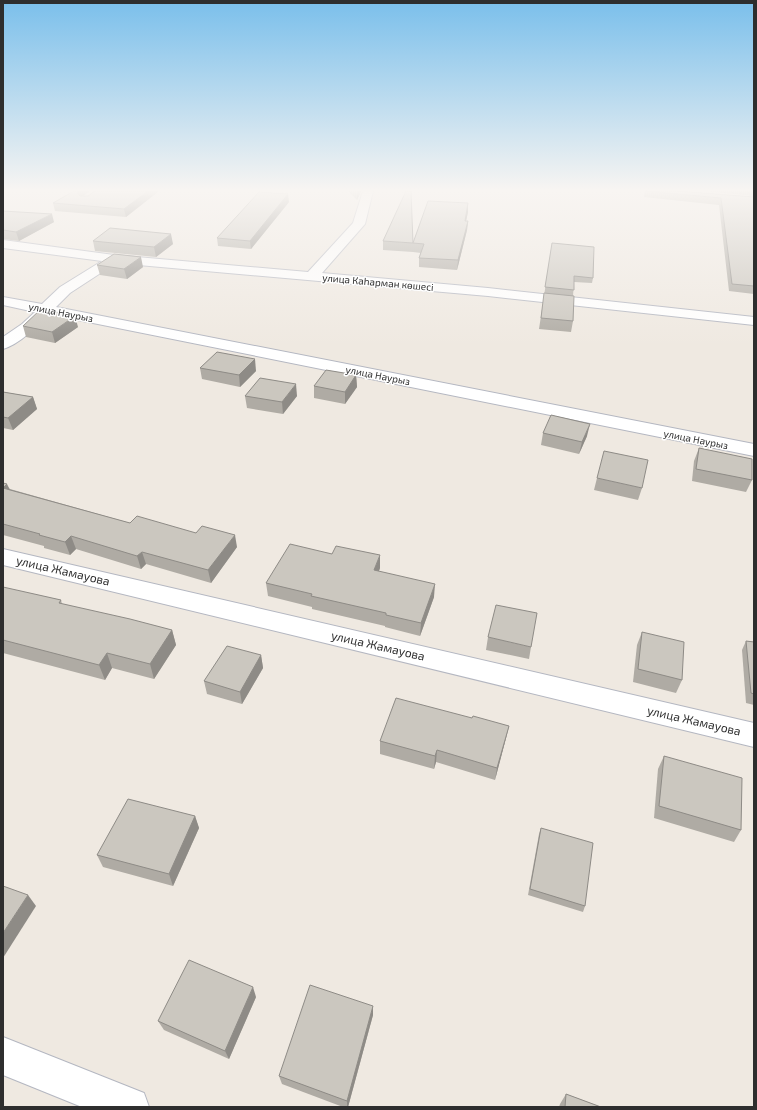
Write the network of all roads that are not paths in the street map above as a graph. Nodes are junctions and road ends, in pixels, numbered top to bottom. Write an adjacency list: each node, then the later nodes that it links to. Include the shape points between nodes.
1 (341, 243): 4 (street)
2 (3, 244): 3 (street, улица Каһарман көшесі)
3 (114, 259): 4 (street, улица Каһарман көшесі); 6 (street, via 65,290)
4 (312, 276): 7 (street, улица Каһарман көшесі)
5 (3, 301): 6 (street, улица Наурыз)
6 (46, 309): 8 (street, via 26,328); 9 (street, улица Наурыз)
7 (754, 321)
8 (3, 344)
9 (754, 450)
10 (3, 557): 11 (street, улица Жамауова)
11 (754, 735)
12 (3, 1056): 13 (street)
13 (130, 1107)

